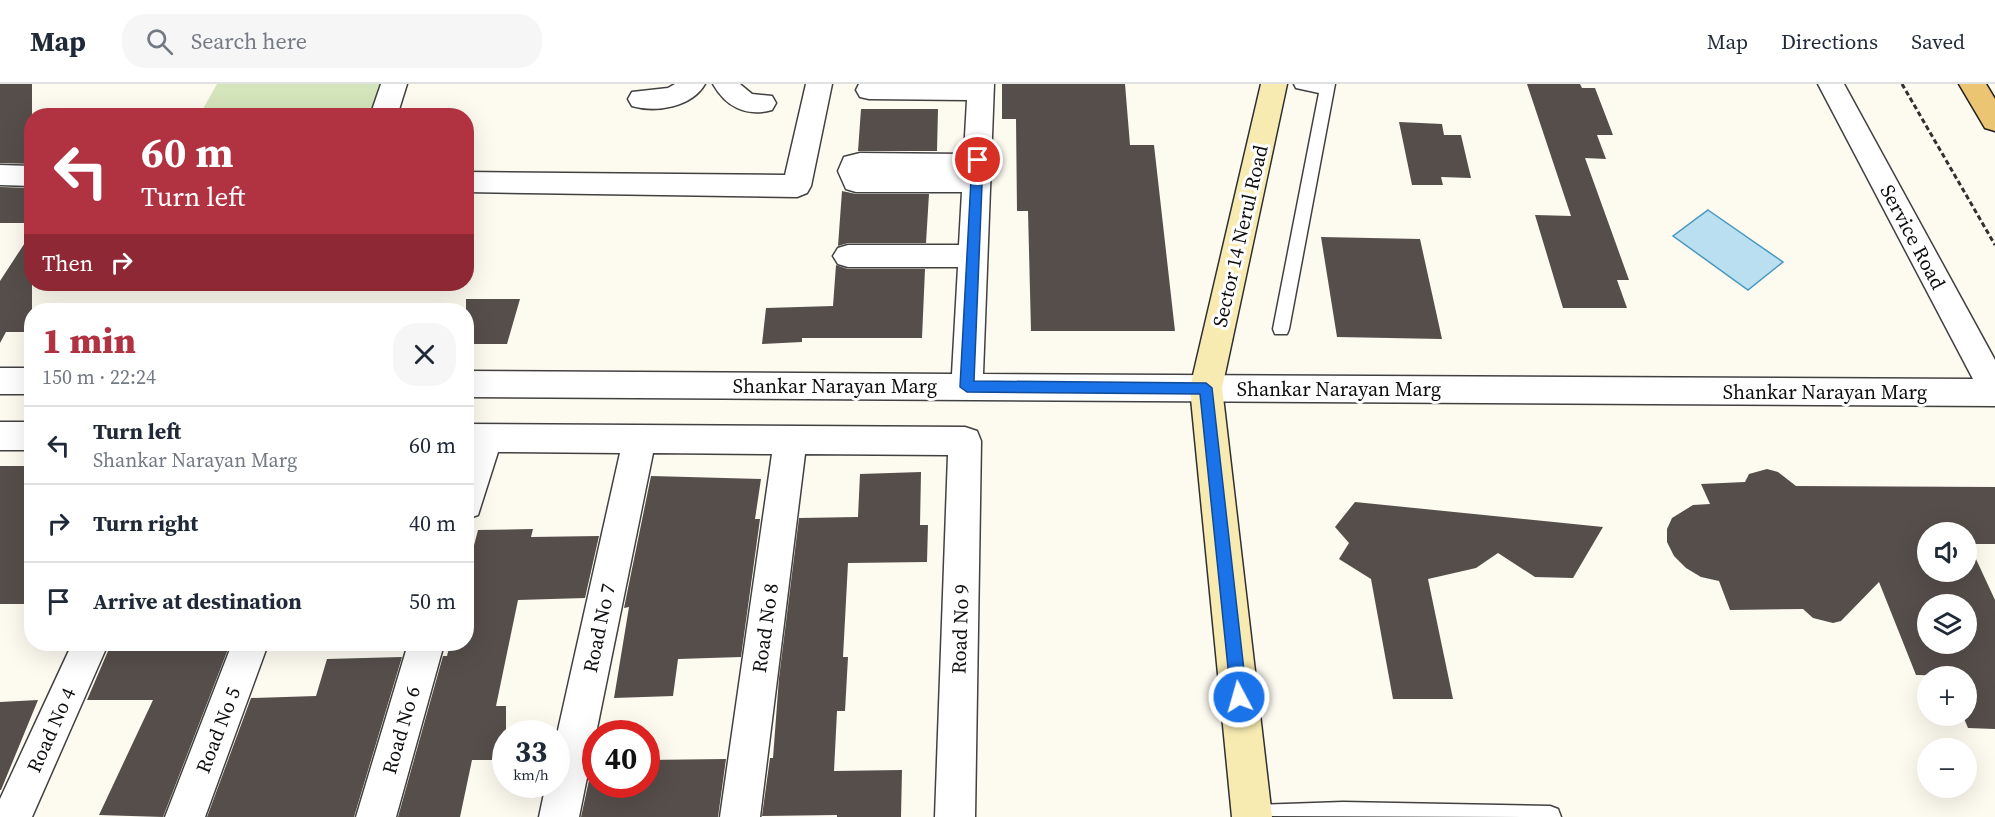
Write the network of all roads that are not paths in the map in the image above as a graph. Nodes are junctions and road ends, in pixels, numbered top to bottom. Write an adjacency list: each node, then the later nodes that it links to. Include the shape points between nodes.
1 (394, 84): 14 (street)
2 (692, 84): 12 (street, via 658,99)
3 (726, 84): 13 (street, via 742,101)
4 (819, 84): 18 (street, via 797,186)
5 (1274, 84): 27 (street, Sector 14 Nerul Road)
6 (1300, 84): 9 (lane)
7 (1831, 84): 28 (street, Service Road)
8 (1972, 84): 15 (main road)
9 (1328, 87): 21 (lane)
10 (972, 88): 11 (street); 20 (street, via 959,173); 26 (street)
11 (869, 90)
12 (641, 99)
13 (763, 103)
14 (386, 108)
15 (1995, 121)
16 (0, 175): 17 (street)
17 (24, 176)
18 (474, 182)
19 (848, 256): 20 (street)
20 (956, 256): 22 (street)
21 (1281, 329)
22 (952, 352)
23 (0, 381): 24 (street)
24 (24, 381)
25 (474, 384): 26 (street, Shankar Narayan Marg)
26 (967, 387): 27 (street, Shankar Narayan Marg)
27 (1206, 388): 28 (street, Shankar Narayan Marg); 35 (street, Sector 14 Nerul Road)
28 (1995, 391)
29 (476, 438): 30 (street)
30 (639, 439): 31 (street); 39 (street, Road No 7)
31 (790, 440): 40 (street, Road No 8); 41 (street, Road No 9, via 965,441)
32 (87, 651): 36 (street, Road No 4)
33 (247, 651): 37 (street, Road No 5)
34 (424, 651): 38 (street, Road No 6)
35 (1252, 816): 42 (lane, via 1343,813)
36 (12, 817)
37 (185, 817)
38 (376, 817)
39 (559, 817)
40 (740, 817)
41 (955, 817)
42 (1550, 817)

